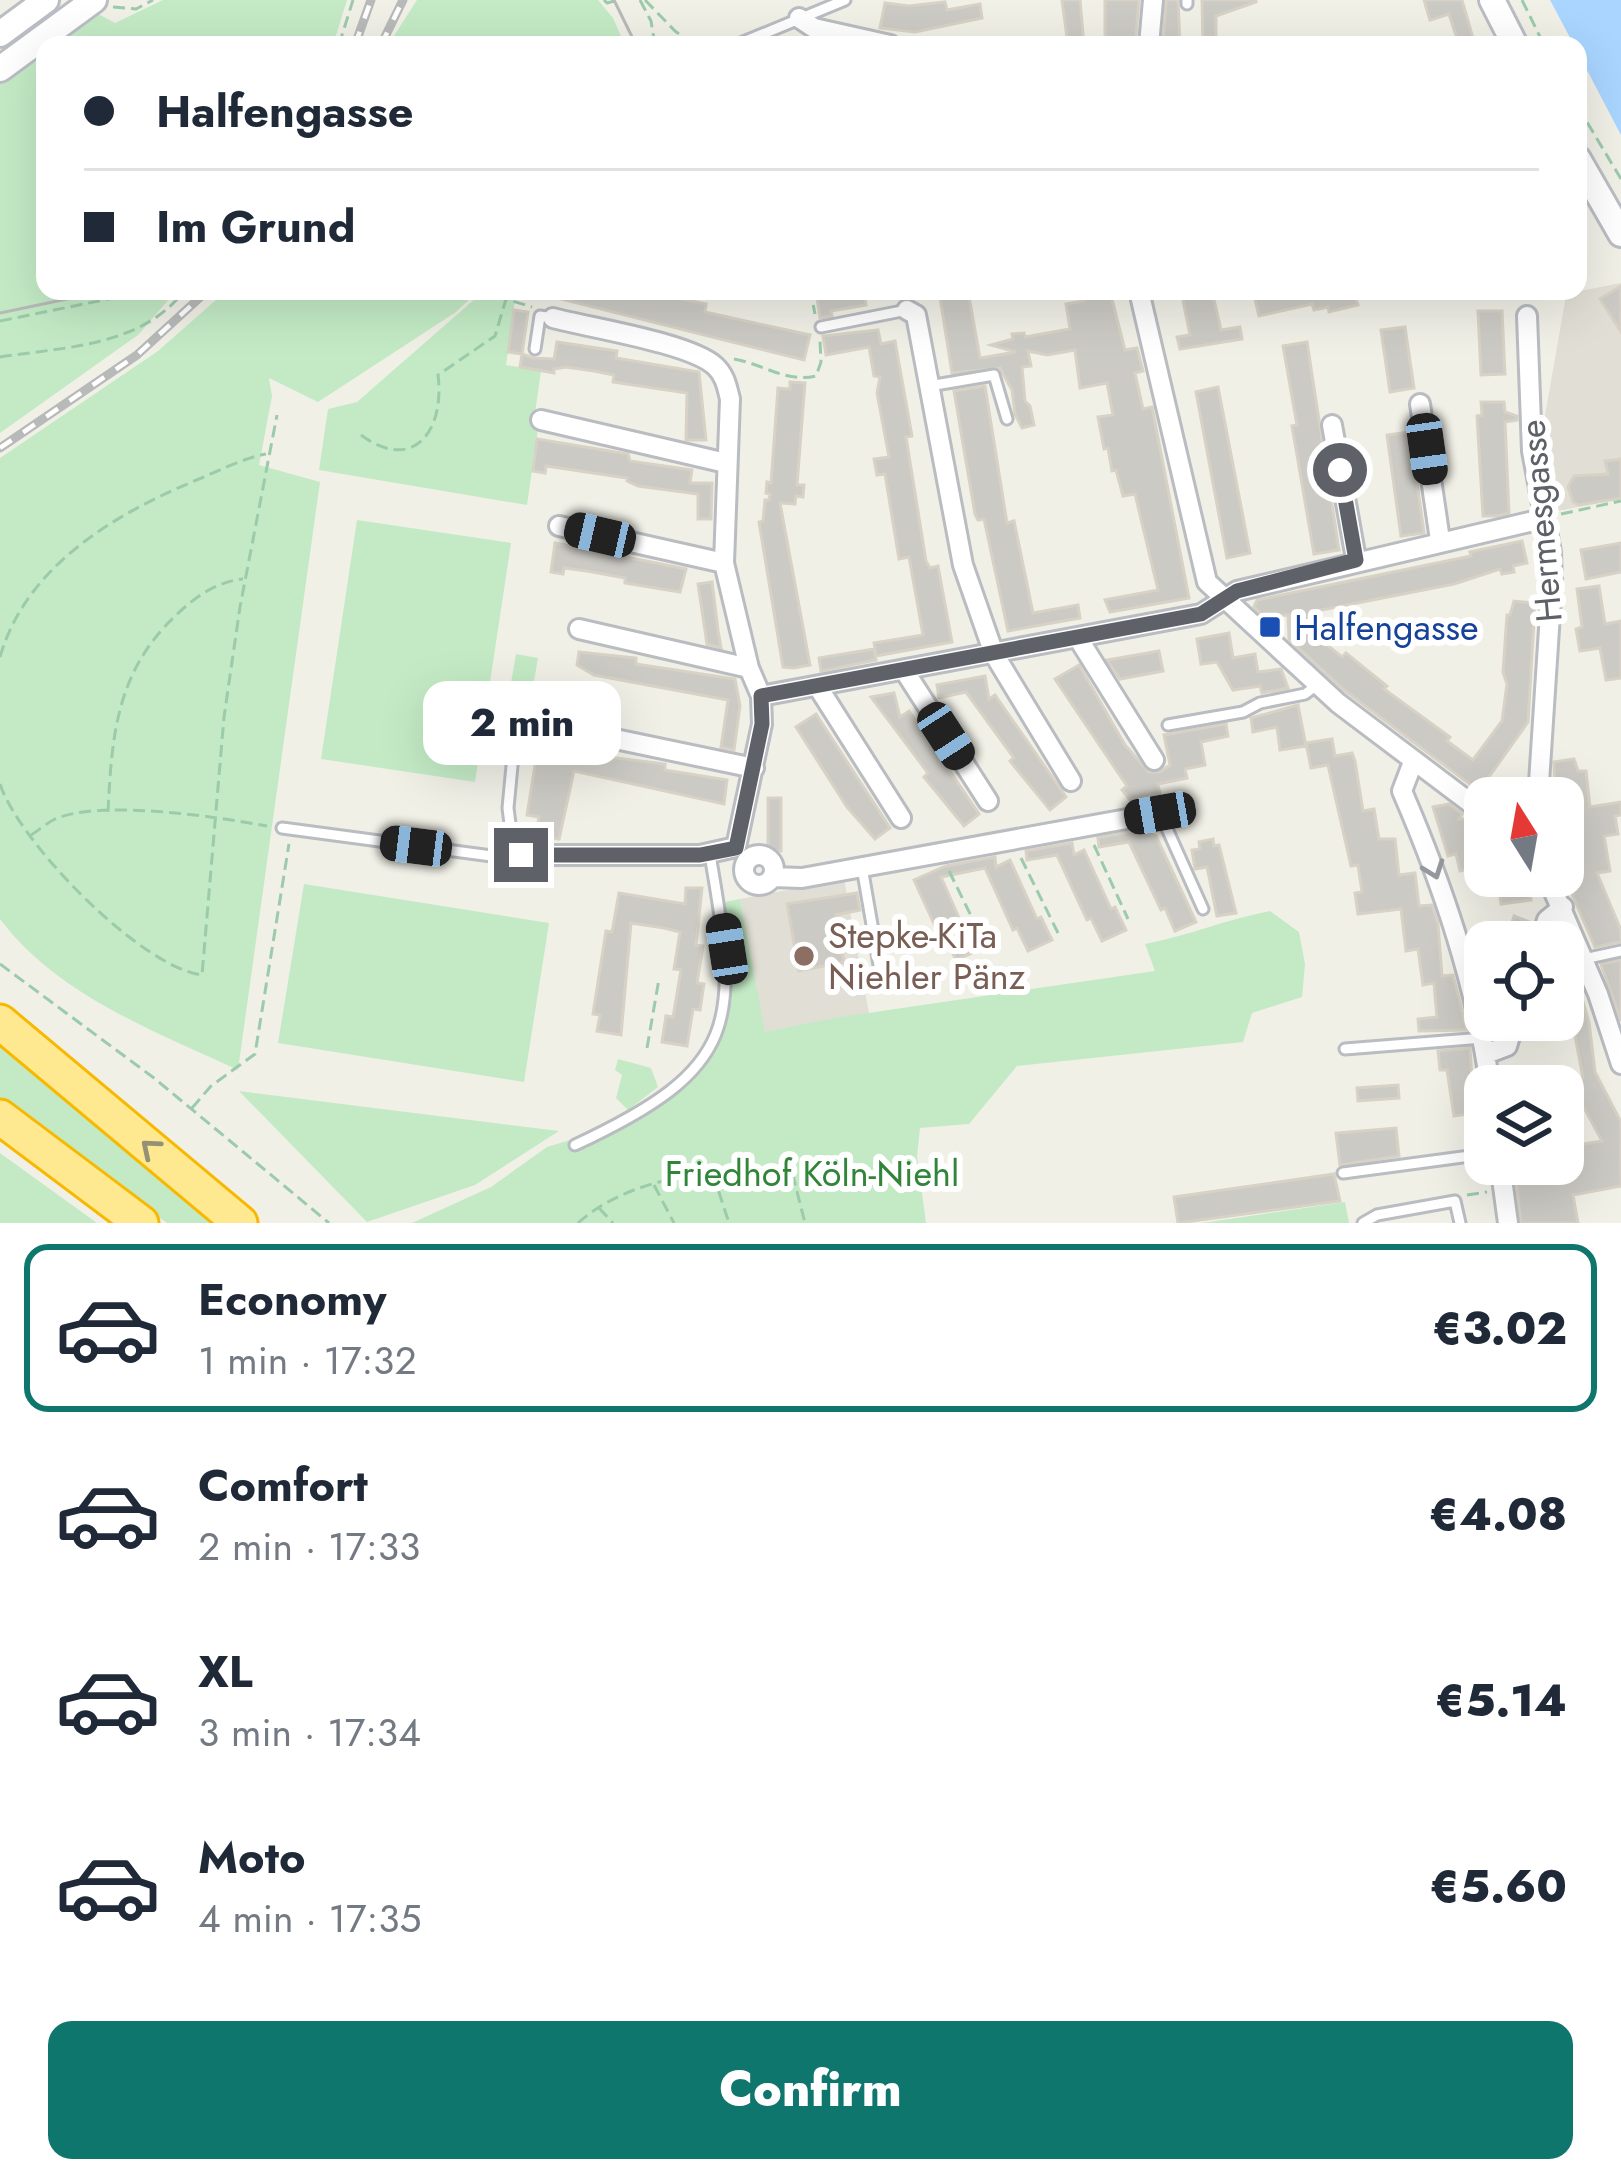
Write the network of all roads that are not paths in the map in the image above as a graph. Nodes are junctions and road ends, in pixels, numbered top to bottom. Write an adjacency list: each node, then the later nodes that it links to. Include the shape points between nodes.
1 (32, 0): 8 (street)
2 (46, 0): 8 (street)
3 (845, 0): 7 (lane)
4 (1153, 0): 12 (street)
5 (1492, 0): 13 (street)
6 (89, 2): 9 (street)
7 (799, 18): 10 (lane); 11 (street)
8 (6, 30)
9 (44, 36)
10 (757, 36)
11 (850, 36)
12 (1150, 36)
13 (1510, 36)
14 (36, 42): 15 (street)
15 (0, 69)
16 (1587, 175): 17 (street)
17 (1621, 234)
18 (1141, 300): 35 (street, via 1200,563)
19 (907, 310): 22 (lane); 24 (street, via 916,315)
20 (1527, 316): 30 (street, Hermesgasse)
21 (554, 318): 23 (lane, via 540,316); 29 (street, via 716,366 730,400)
22 (820, 327)
23 (535, 349)
24 (929, 386): 27 (lane, via 994,375); 38 (street, via 954,534)
25 (1420, 404): 32 (street)
26 (542, 419): 29 (street)
27 (1007, 419)
28 (1332, 425): 33 (street)
29 (726, 464): 34 (street)
30 (1542, 518): 32 (street); 50 (street, Hermesgasse, via 1552,583)
31 (559, 526): 34 (street)
32 (1440, 540): 33 (street)
33 (1356, 560): 35 (street)
34 (724, 563): 39 (street)
35 (1222, 600): 37 (street, via 1201,614); 41 (street)
36 (579, 629): 39 (street)
37 (1078, 638): 38 (street); 47 (street)
38 (994, 654): 40 (street); 51 (street)
39 (749, 668): 43 (street)
40 (904, 670): 42 (street); 53 (street)
41 (1318, 685): 45 (lane, via 1243,712); 48 (street)
42 (818, 687): 43 (street); 55 (street)
43 (761, 696): 49 (street)
44 (518, 713): 59 (lane, via 508,808)
45 (1168, 725)
46 (596, 735): 49 (street)
47 (1154, 760)
48 (1413, 762): 52 (street); 71 (street, one-way to 71, via 1402,791 1475,993)
49 (754, 768): 57 (street)
50 (1539, 777)
51 (1071, 781)
52 (1464, 799)
53 (988, 801)
54 (1160, 813): 60 (street); 63 (lane)
55 (902, 818)
56 (287, 828): 59 (lane)
57 (743, 853): 58 (street); 60 (street, via 751,882 765,884)
58 (710, 854): 59 (street); 76 (lane, via 728,968 716,1039 662,1096)
59 (521, 855)
60 (862, 867): 68 (lane)
61 (1558, 897): 62 (street)
62 (1563, 907): 64 (street); 65 (street)
63 (1203, 909)
64 (1547, 921)
65 (1569, 921)
66 (1621, 951): 67 (lane)
67 (1584, 959): 73 (street)
68 (880, 970)
69 (0, 1022): 81 (highway, one-way to 69)
70 (1509, 1041): 71 (street)
71 (1484, 1046): 72 (lane); 74 (street)
72 (1345, 1049)
73 (1621, 1064)
74 (1487, 1065)
75 (0, 1117): 80 (highway)
76 (575, 1145)
77 (1464, 1157): 78 (lane)
78 (1343, 1173)
79 (1503, 1185): 84 (street)
80 (141, 1223)
81 (240, 1223)
82 (1363, 1223): 83 (lane, via 1455,1201)
83 (1460, 1223)
84 (1508, 1223)

